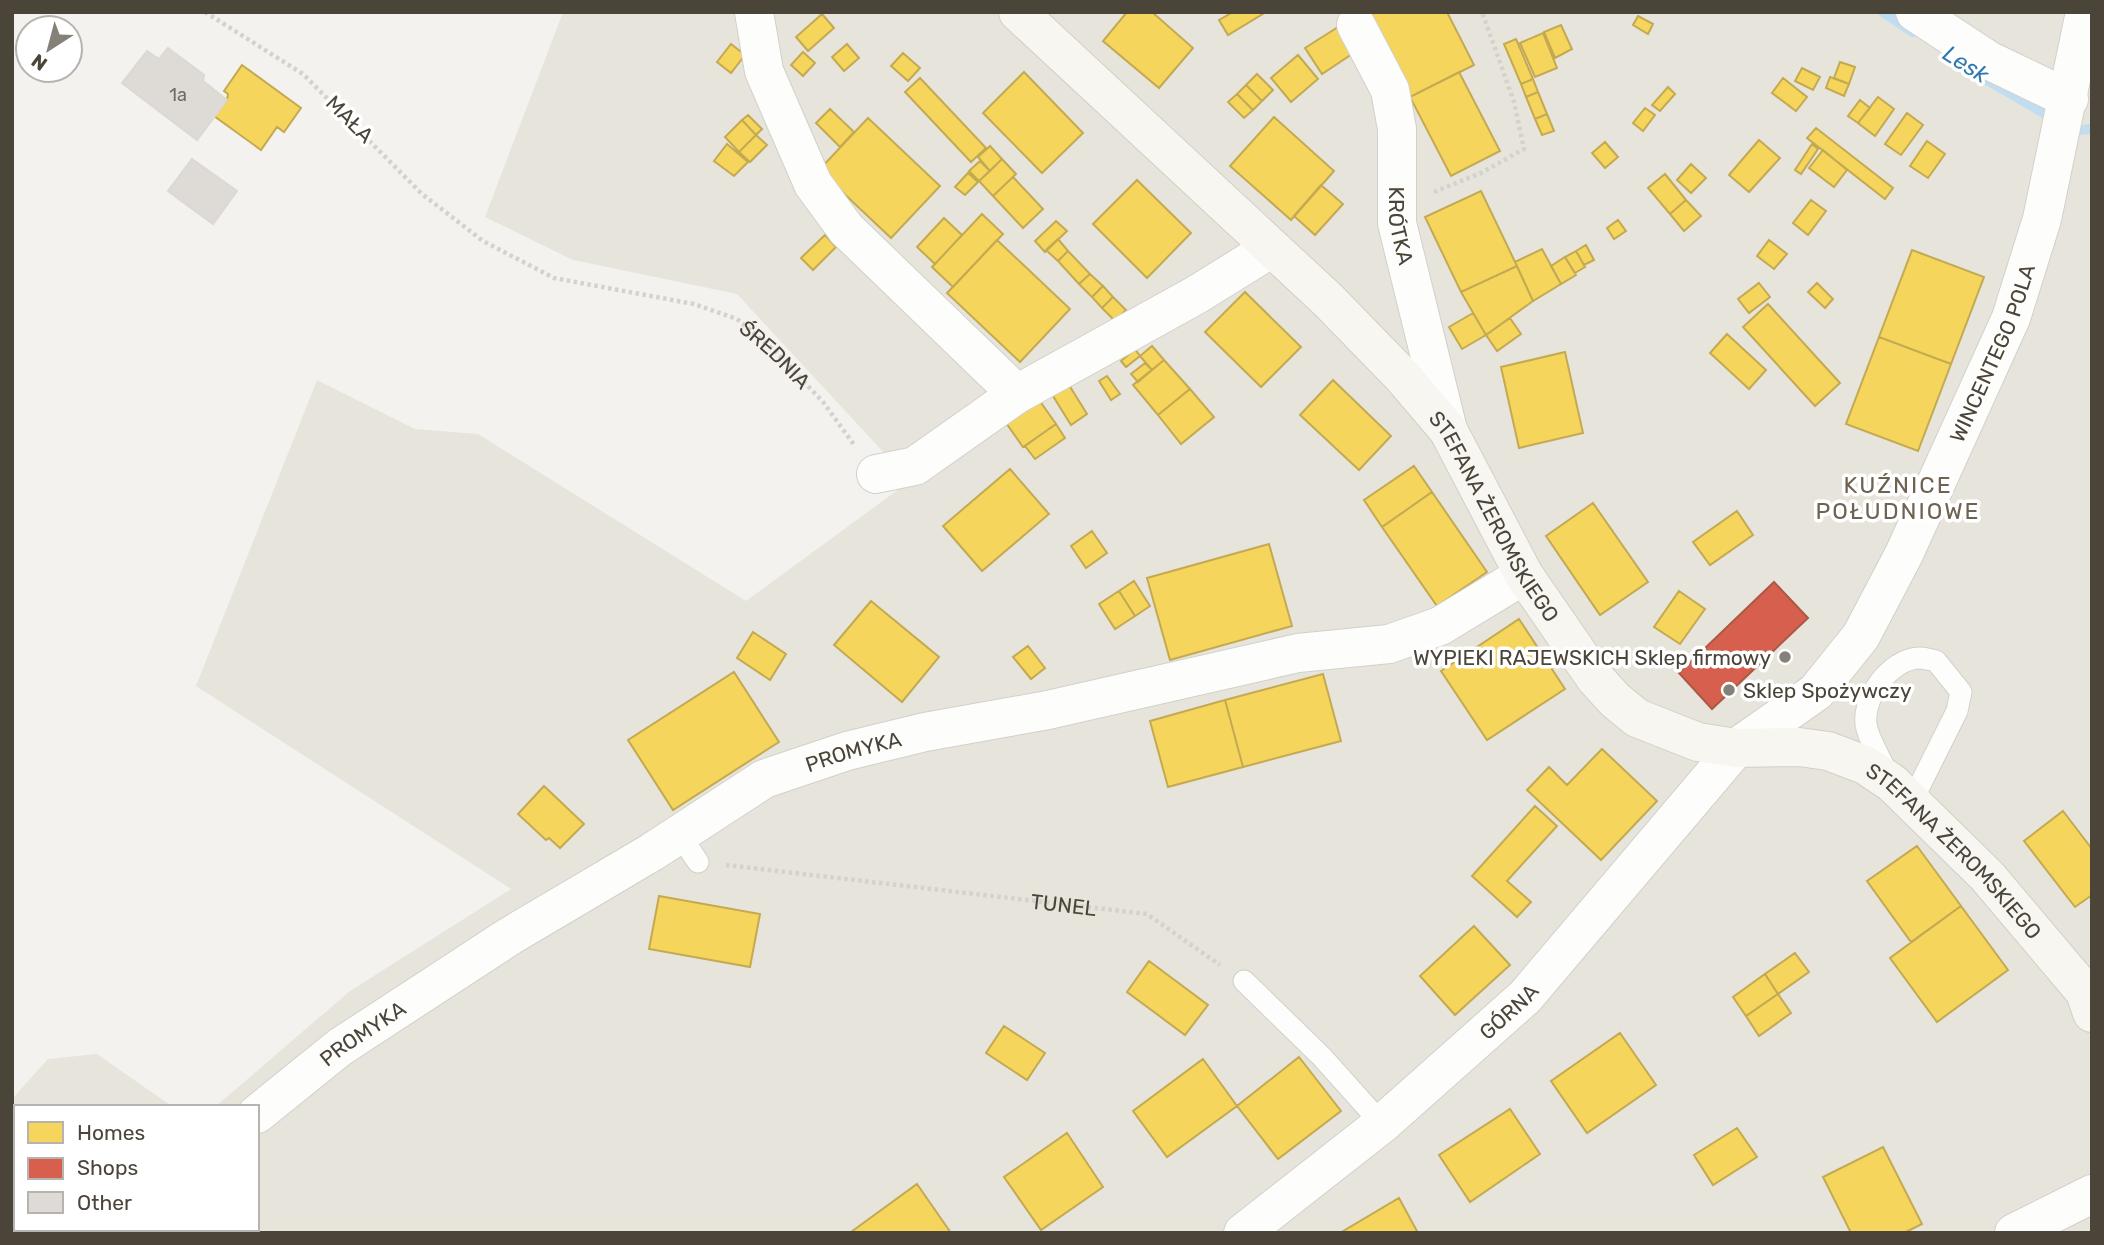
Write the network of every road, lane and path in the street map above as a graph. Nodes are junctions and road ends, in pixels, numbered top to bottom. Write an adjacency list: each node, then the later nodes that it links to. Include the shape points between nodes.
1 (205, 12): 10 (path, MAŁA, via 303,74 422,194)
2 (754, 12): 12 (street, via 764,71 813,184 846,229)
3 (1018, 12): 11 (street, STEFANA ŻEROMSKIEGO)
4 (1482, 12): 9 (path, via 1514,102 1524,149 1481,173)
5 (1915, 12): 8 (street, via 1988,60)
6 (2085, 12): 8 (street, WINCENTEGO POLA)
7 (1356, 25): 9 (street, KRÓTKA, via 1390,90 1397,129)
8 (2069, 99): 16 (street, WINCENTEGO POLA, via 2042,219 2011,318 1904,554 1861,636 1816,692)
9 (1397, 207): 13 (street, KRÓTKA, via 1397,223)
10 (483, 241): 14 (path, ŚREDNIA, via 554,278 694,304 737,319 776,352 822,402)
11 (1270, 249): 12 (street); 13 (street, STEFANA ŻEROMSKIEGO, via 1328,300)
12 (1017, 394): 14 (street, via 915,466)
13 (1448, 430): 15 (street, STEFANA ŻEROMSKIEGO)
14 (876, 474)
15 (1524, 575): 16 (street, STEFANA ŻEROMSKIEGO, via 1595,678 1637,718 1698,741); 18 (street, PROMYKA, via 1440,626 1389,644 1298,653 847,751 764,779)
16 (1736, 748): 17 (street, STEFANA ŻEROMSKIEGO, via 1828,751 1865,765); 22 (street, GÓRNA, via 1525,997)
17 (1902, 792): 17 (lane, via 1956,711 1961,692 1936,661 1919,658 1903,663 1875,690 1867,709 1866,727); 20 (street, STEFANA ŻEROMSKIEGO, via 2021,914 2085,992)
18 (689, 848): 19 (path, TUNEL, via 1147,914); 21 (street, PROMYKA, via 510,936 340,1047)
19 (1244, 981): 22 (lane)
20 (2092, 1013)
21 (259, 1112)
22 (1382, 1124): 24 (street, GÓRNA)
23 (2092, 1194): 25 (street)
24 (1243, 1233)
25 (2014, 1233)

